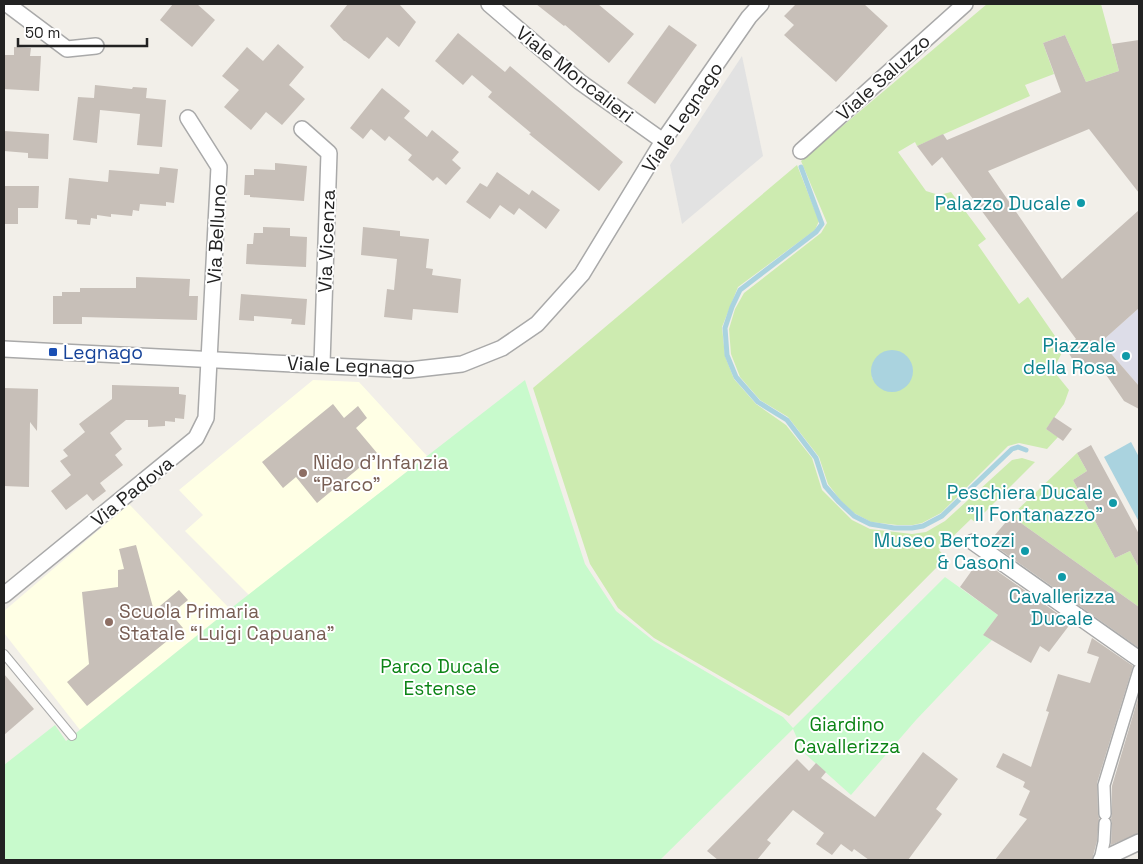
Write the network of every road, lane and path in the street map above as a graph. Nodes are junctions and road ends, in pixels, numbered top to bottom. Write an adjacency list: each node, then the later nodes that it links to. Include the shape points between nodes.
1 (7, 4): 6 (street, via 67,49)
2 (489, 4): 9 (street, Viale Moncalieri, via 580,82)
3 (761, 4): 5 (street, Viale Legnago)
4 (965, 4): 10 (street, Viale Saluzzo)
5 (746, 10): 9 (street, Viale Legnago)
6 (96, 46)
7 (188, 118): 12 (street, Via Belluno, via 219,167)
8 (302, 129): 13 (street, Via Vicenza, via 329,153)
9 (663, 141): 13 (street, Viale Legnago, via 582,274 537,324 502,348 462,364 409,370)
10 (801, 151)
11 (4, 349): 12 (street, Viale Legnago)
12 (210, 359): 13 (street, Viale Legnago); 15 (street, Via Padova, via 206,418 196,438)
13 (322, 364)
14 (973, 542): 17 (street)
15 (4, 595)
16 (4, 654): 19 (lane)
17 (1139, 659)
18 (1139, 670): 21 (street, via 1104,784)
19 (72, 736)
20 (1139, 842): 21 (street)
21 (1101, 860)

